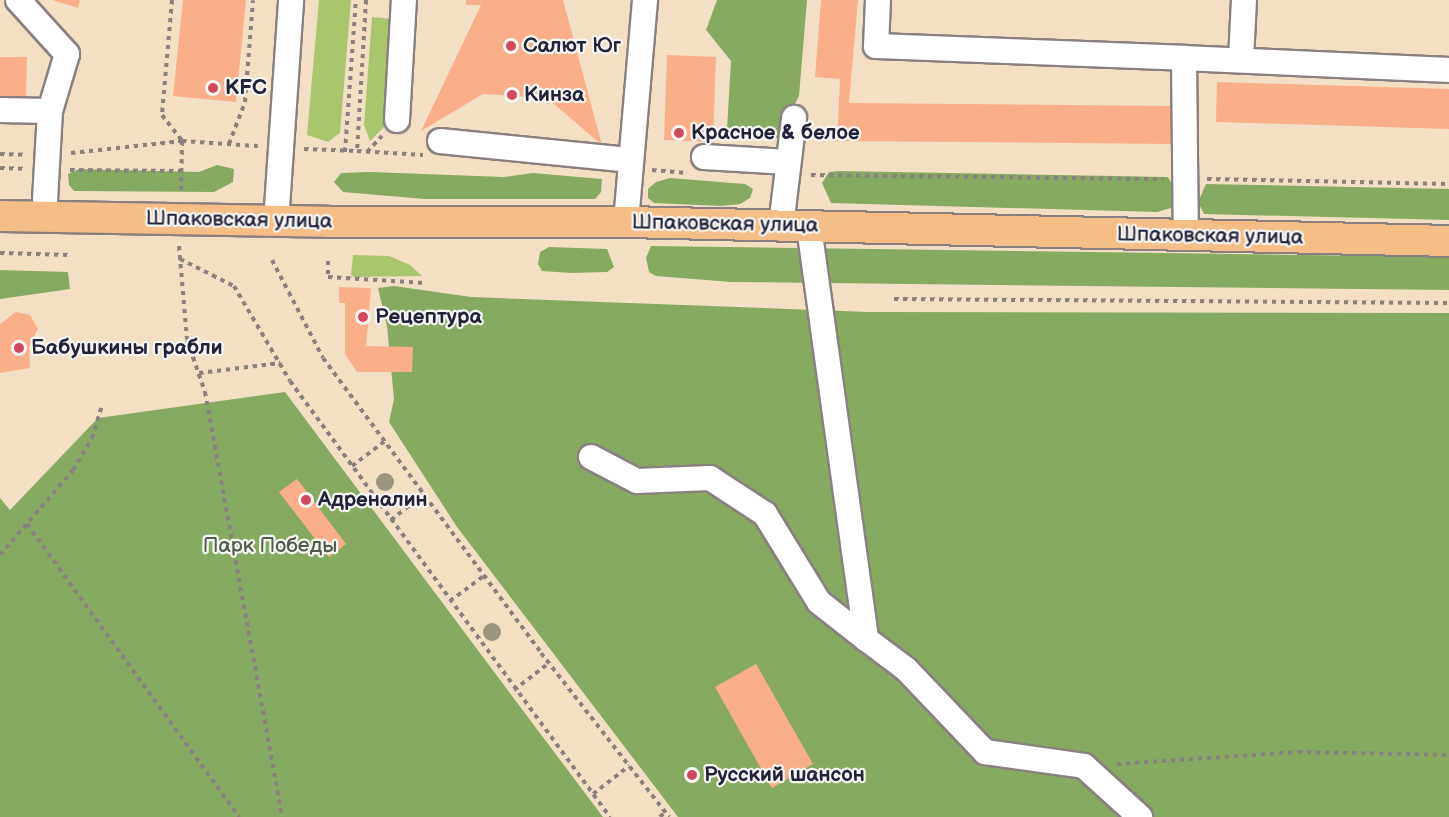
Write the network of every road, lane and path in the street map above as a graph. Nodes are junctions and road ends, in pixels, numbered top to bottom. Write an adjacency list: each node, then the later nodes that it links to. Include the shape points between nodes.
1 (18, 0): 14 (street, via 67,54)
2 (253, 0): 17 (path, via 245,102)
3 (291, 0): 18 (street)
4 (356, 0): 21 (path)
5 (366, 0): 20 (path)
6 (404, 0): 16 (street)
7 (645, 0): 24 (street)
8 (878, 0): 10 (street, via 876,46)
9 (1244, 0): 11 (street)
10 (1184, 58): 11 (street); 29 (street)
11 (1241, 59): 12 (street)
12 (1449, 69)
13 (0, 110): 14 (street)
14 (50, 111): 23 (street)
15 (794, 118): 27 (street)
16 (397, 120)
17 (229, 144): 18 (path); 23 (path, via 182,141)
18 (280, 147): 21 (path); 33 (street)
19 (433, 148): 20 (path); 24 (street)
20 (357, 151): 21 (path)
21 (345, 152)
22 (0, 154): 23 (path)
23 (47, 163): 26 (path); 28 (path); 32 (street)
24 (630, 164): 25 (path); 34 (street)
25 (701, 166): 27 (street)
26 (0, 168)
27 (787, 169): 29 (path); 35 (street)
28 (181, 171)
29 (1185, 179): 30 (path); 36 (street)
30 (1449, 184)
31 (0, 216): 32 (main road, Шпаковская улица)
32 (44, 217): 33 (main road, Шпаковская улица)
33 (276, 222): 34 (main road, Шпаковская улица)
34 (626, 222): 35 (main road, Шпаковская улица)
35 (795, 226): 36 (main road, Шпаковская улица); 59 (street)
36 (1186, 236): 37 (main road, Шпаковская улица)
37 (1449, 241)
38 (0, 253): 39 (path)
39 (69, 255)
40 (179, 259): 46 (path, via 234,286)
41 (272, 260): 50 (path, via 323,358)
42 (328, 261): 43 (path, via 328,277)
43 (425, 283)
44 (894, 298): 45 (path)
45 (1449, 303)
46 (280, 363): 47 (path); 52 (path)
47 (199, 373)
48 (205, 392): 68 (path)
49 (102, 405): 55 (path, via 92,438 73,470)
50 (385, 441): 52 (path); 53 (path)
51 (591, 457): 59 (street, via 637,481 710,478 765,514 819,602)
52 (352, 466): 54 (path)
53 (424, 494): 54 (path); 57 (path)
54 (391, 520): 58 (path)
55 (27, 524): 56 (path); 67 (path)
56 (0, 555)
57 (485, 575): 58 (path); 60 (path)
58 (450, 602): 61 (path)
59 (866, 639): 64 (street, via 906,669 985,752)
60 (549, 663): 61 (path); 63 (path)
61 (514, 690): 65 (path)
62 (1449, 755): 64 (path, via 1298,752)
63 (629, 766): 65 (path); 66 (path)
64 (1084, 766): 72 (street)
65 (593, 794): 69 (path)
66 (665, 812): 70 (path); 71 (path)
67 (239, 817)
68 (282, 817)
69 (610, 817)
70 (660, 817)
71 (669, 817)
72 (1140, 817)

